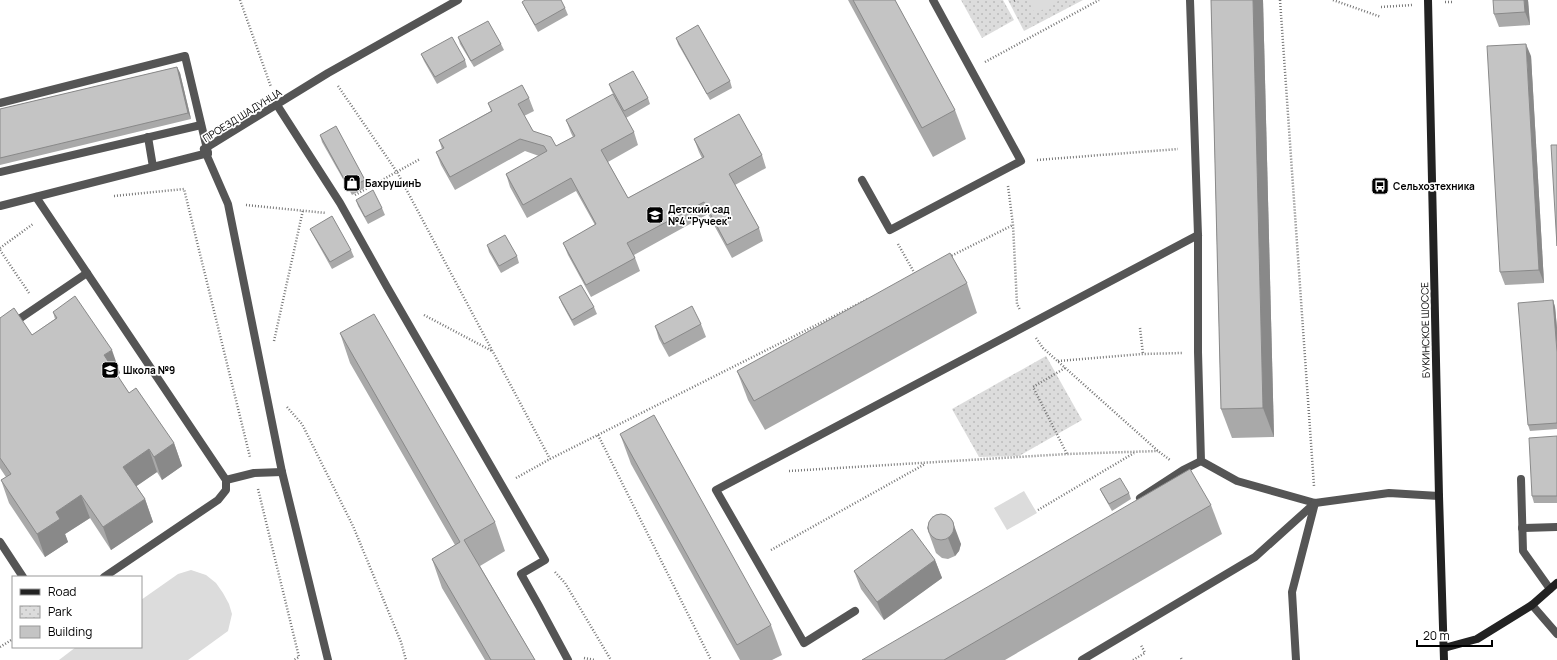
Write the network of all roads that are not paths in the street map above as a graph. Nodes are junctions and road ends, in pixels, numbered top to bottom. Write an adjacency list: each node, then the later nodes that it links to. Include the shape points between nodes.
1 (458, 0): 6 (street, ПРОЕЗД ШАДУНЦА, via 328,73)
2 (933, 0): 12 (street, via 1021,161 890,230)
3 (1190, 0): 15 (street)
4 (1428, 0): 22 (main road, БУКИНСКОЕ ШОССЕ)
5 (0, 103): 7 (street, via 185,56)
6 (277, 105): 9 (street, ПРОЕЗД ШАДУНЦА); 36 (street, via 340,203 544,560 521,574)
7 (201, 125): 8 (street); 9 (street)
8 (148, 137): 10 (street); 11 (street)
9 (206, 151): 10 (street, ПРОЕЗД ШАДУНЦА); 19 (street, via 228,204)
10 (153, 166): 13 (street, ПРОЕЗД ШАДУНЦА)
11 (0, 172)
12 (862, 180)
13 (36, 197): 14 (street, ПРОЕЗД ШАДУНЦА); 16 (street)
14 (0, 206)
15 (1198, 235): 18 (street); 32 (street, via 716,490 804,643)
16 (87, 273): 17 (street); 21 (street)
17 (0, 332)
18 (1201, 461): 23 (street); 24 (street, via 1237,481)
19 (282, 472): 21 (street, via 254,473); 35 (street)
20 (1521, 479): 26 (street)
21 (226, 480): 29 (street, via 226,490 218,500)
22 (1438, 496): 24 (street, via 1389,493); 34 (main road, БУКИНСКОЕ ШОССЕ)
23 (1140, 498)
24 (1315, 503): 37 (street, via 1255,557); 38 (street, via 1292,592)
25 (1557, 527): 26 (street)
26 (1522, 528): 30 (street, via 1523,551)
27 (0, 542): 28 (street)
28 (22, 576)
29 (105, 576)
30 (1554, 586): 31 (main road)
31 (1532, 605): 33 (street); 34 (main road, via 1477,640)
32 (855, 611)
33 (1557, 634)
34 (1444, 648): 39 (main road, БУКИНСКОЕ ШОССЕ)
35 (328, 660)
36 (568, 660)
37 (1082, 660)
38 (1296, 660)
39 (1444, 660)

